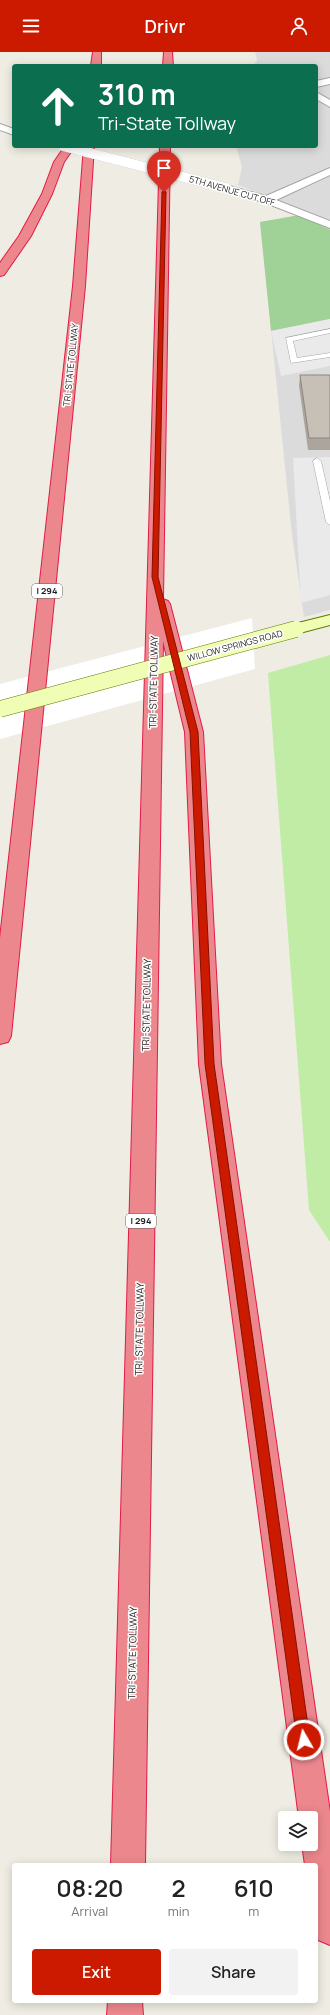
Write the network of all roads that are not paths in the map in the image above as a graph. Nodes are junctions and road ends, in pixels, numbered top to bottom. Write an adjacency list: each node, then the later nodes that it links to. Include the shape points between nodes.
1 (97, 52): 3 (highway)
2 (168, 52): 4 (highway)
3 (96, 64)
4 (168, 64)
5 (330, 81): 6 (street)
6 (318, 84)
7 (318, 96): 8 (street)
8 (330, 104)
9 (0, 127): 10 (street)
10 (12, 131)
11 (69, 148): 18 (highway, via 59,162 47,194 26,236)
12 (71, 148): 16 (street, 5TH AVENUE CUT OFF, bridge)
13 (89, 148): 26 (highway, TRI-STATE TOLLWAY / I 294, via 79,286)
14 (165, 148): 23 (highway, TRI-STATE TOLLWAY / I 294)
15 (330, 171): 16 (street)
16 (267, 200): 17 (street, 5TH AVENUE CUT OFF)
17 (330, 225)
18 (0, 272)
19 (330, 331): 20 (lane, via 289,340 294,362)
20 (330, 355)
21 (317, 461): 22 (lane)
22 (330, 522)
23 (155, 577): 27 (highway, TRI-STATE TOLLWAY / I 294); 28 (highway, via 194,732 210,1064)
24 (330, 620): 25 (main road, WILLOW SPRINGS ROAD, bridge)
25 (0, 709)
26 (0, 1036)
27 (128, 1863)
28 (330, 1928)
29 (125, 2003): 30 (highway)
30 (125, 2015)

